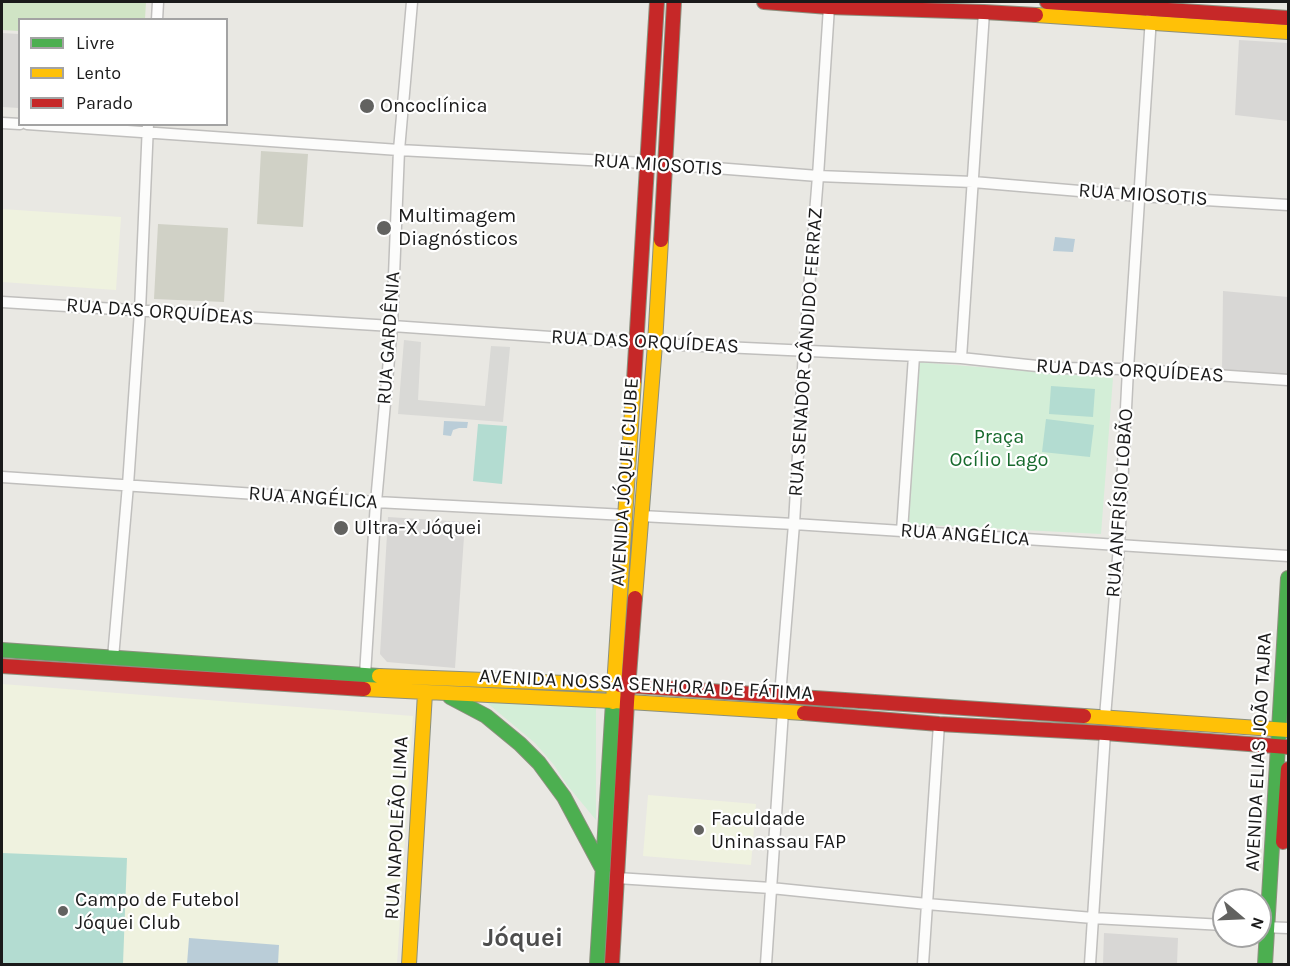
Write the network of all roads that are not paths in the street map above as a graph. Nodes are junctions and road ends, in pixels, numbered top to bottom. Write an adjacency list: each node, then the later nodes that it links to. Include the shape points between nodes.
1 (158, 2): 10 (street)
2 (412, 2): 17 (street, RUA GARDÊNIA)
3 (657, 2): 18 (main road, AVENIDA JÓQUEI CLUBE)
4 (674, 2): 19 (main road, AVENIDA JÓQUEI CLUBE)
5 (765, 2): 7 (main road)
6 (1047, 2): 9 (main road)
7 (829, 7): 8 (main road); 20 (street, RUA SENADOR CÂNDIDO FERRAZ)
8 (984, 12): 9 (main road); 21 (street)
9 (1152, 12): 11 (main road); 12 (main road); 22 (street, RUA ANFRÍSIO LOBÃO)
10 (157, 18)
11 (1288, 18)
12 (1288, 32)
13 (2, 123): 14 (street)
14 (18, 124)
15 (75, 126): 16 (street, RUA MIOSOTIS)
16 (148, 129): 17 (street, RUA MIOSOTIS); 25 (street)
17 (399, 150): 18 (street, RUA MIOSOTIS); 26 (street, RUA GARDÊNIA)
18 (647, 164): 19 (street, RUA MIOSOTIS); 27 (main road, AVENIDA JÓQUEI CLUBE)
19 (664, 164): 20 (street, RUA MIOSOTIS); 28 (main road, AVENIDA JÓQUEI CLUBE)
20 (818, 176): 21 (street, RUA MIOSOTIS); 29 (street, RUA SENADOR CÂNDIDO FERRAZ)
21 (973, 182): 22 (street, RUA MIOSOTIS); 31 (street)
22 (1139, 196): 23 (street, RUA MIOSOTIS); 32 (street, RUA ANFRÍSIO LOBÃO)
23 (1288, 204)
24 (2, 302): 25 (street, RUA DAS ORQUÍDEAS)
25 (140, 311): 26 (street, RUA DAS ORQUÍDEAS); 35 (street)
26 (392, 326): 27 (street, RUA DAS ORQUÍDEAS); 36 (street, RUA GARDÊNIA)
27 (637, 343): 28 (street, RUA DAS ORQUÍDEAS); 37 (main road, AVENIDA JÓQUEI CLUBE)
28 (655, 344): 29 (street, RUA DAS ORQUÍDEAS); 38 (main road, AVENIDA JÓQUEI CLUBE)
29 (804, 351): 30 (street, RUA DAS ORQUÍDEAS); 39 (street, RUA SENADOR CÂNDIDO FERRAZ)
30 (914, 356): 31 (street, RUA DAS ORQUÍDEAS); 40 (street)
31 (961, 358): 32 (street, RUA DAS ORQUÍDEAS, via 1056,368)
32 (1128, 369): 33 (street, RUA DAS ORQUÍDEAS); 41 (street, RUA ANFRÍSIO LOBÃO)
33 (1288, 380)
34 (2, 477): 35 (street, RUA ANGÉLICA)
35 (128, 485): 36 (street, RUA ANGÉLICA); 45 (street)
36 (376, 502): 37 (street, RUA ANGÉLICA); 47 (street, RUA GARDÊNIA)
37 (626, 516): 48 (main road, AVENIDA JÓQUEI CLUBE)
38 (641, 516): 39 (street, RUA ANGÉLICA); 49 (main road, AVENIDA JÓQUEI CLUBE)
39 (794, 524): 40 (street, RUA ANGÉLICA); 52 (street, RUA SENADOR CÂNDIDO FERRAZ)
40 (902, 531): 41 (street, RUA ANGÉLICA)
41 (1119, 546): 42 (street, RUA ANGÉLICA); 55 (street, RUA ANFRÍSIO LOBÃO)
42 (1288, 556)
43 (1288, 578): 57 (main road, AVENIDA ELIAS JOÃO TAJRA)
44 (2, 650): 45 (main road, AVENIDA NOSSA SENHORA DE FÁTIMA)
45 (113, 657): 47 (main road, AVENIDA NOSSA SENHORA DE FÁTIMA)
46 (2, 666): 50 (main road, AVENIDA NOSSA SENHORA DE FÁTIMA)
47 (365, 675): 48 (main road, AVENIDA NOSSA SENHORA DE FÁTIMA)
48 (614, 685): 49 (main road, AVENIDA NOSSA SENHORA DE FÁTIMA); 53 (main road, AVENIDA JÓQUEI CLUBE)
49 (628, 686): 52 (main road, AVENIDA NOSSA SENHORA DE FÁTIMA); 53 (main road, AVENIDA JÓQUEI CLUBE)
50 (425, 693): 51 (main road, AVENIDA NOSSA SENHORA DE FÁTIMA); 68 (main road, RUA NAPOLEÃO LIMA)
51 (445, 695): 53 (main road, AVENIDA NOSSA SENHORA DE FÁTIMA); 61 (main road, via 486,716 539,763 564,797)
52 (780, 696): 55 (main road, AVENIDA NOSSA SENHORA DE FÁTIMA)
53 (620, 701): 54 (main road, AVENIDA NOSSA SENHORA DE FÁTIMA); 61 (main road, AVENIDA JÓQUEI CLUBE); 62 (main road, AVENIDA JÓQUEI CLUBE)
54 (783, 711): 56 (main road, AVENIDA NOSSA SENHORA DE FÁTIMA); 63 (street)
55 (1105, 717): 57 (main road, AVENIDA NOSSA SENHORA DE FÁTIMA)
56 (939, 724): 58 (main road, AVENIDA NOSSA SENHORA DE FÁTIMA); 64 (street)
57 (1284, 729): 59 (main road, AVENIDA ELIAS JOÃO TAJRA)
58 (1105, 733): 59 (main road, AVENIDA NOSSA SENHORA DE FÁTIMA); 65 (street)
59 (1284, 747): 67 (main road, AVENIDA ELIAS JOÃO TAJRA)
60 (1288, 769): 67 (main road, AVENIDA ELIAS JOÃO TAJRA)
61 (603, 870): 69 (main road, AVENIDA JÓQUEI CLUBE)
62 (617, 878): 63 (street); 70 (main road, AVENIDA JÓQUEI CLUBE)
63 (771, 888): 64 (street); 71 (street)
64 (927, 904): 65 (street); 72 (street)
65 (1093, 918): 66 (street); 73 (street)
66 (1212, 924)
67 (1273, 928): 74 (main road, AVENIDA ELIAS JOÃO TAJRA); 75 (main road, AVENIDA ELIAS JOÃO TAJRA)
68 (409, 964)
69 (597, 964)
70 (612, 964)
71 (766, 964)
72 (923, 964)
73 (1090, 964)
74 (1265, 964)
75 (1275, 964)

